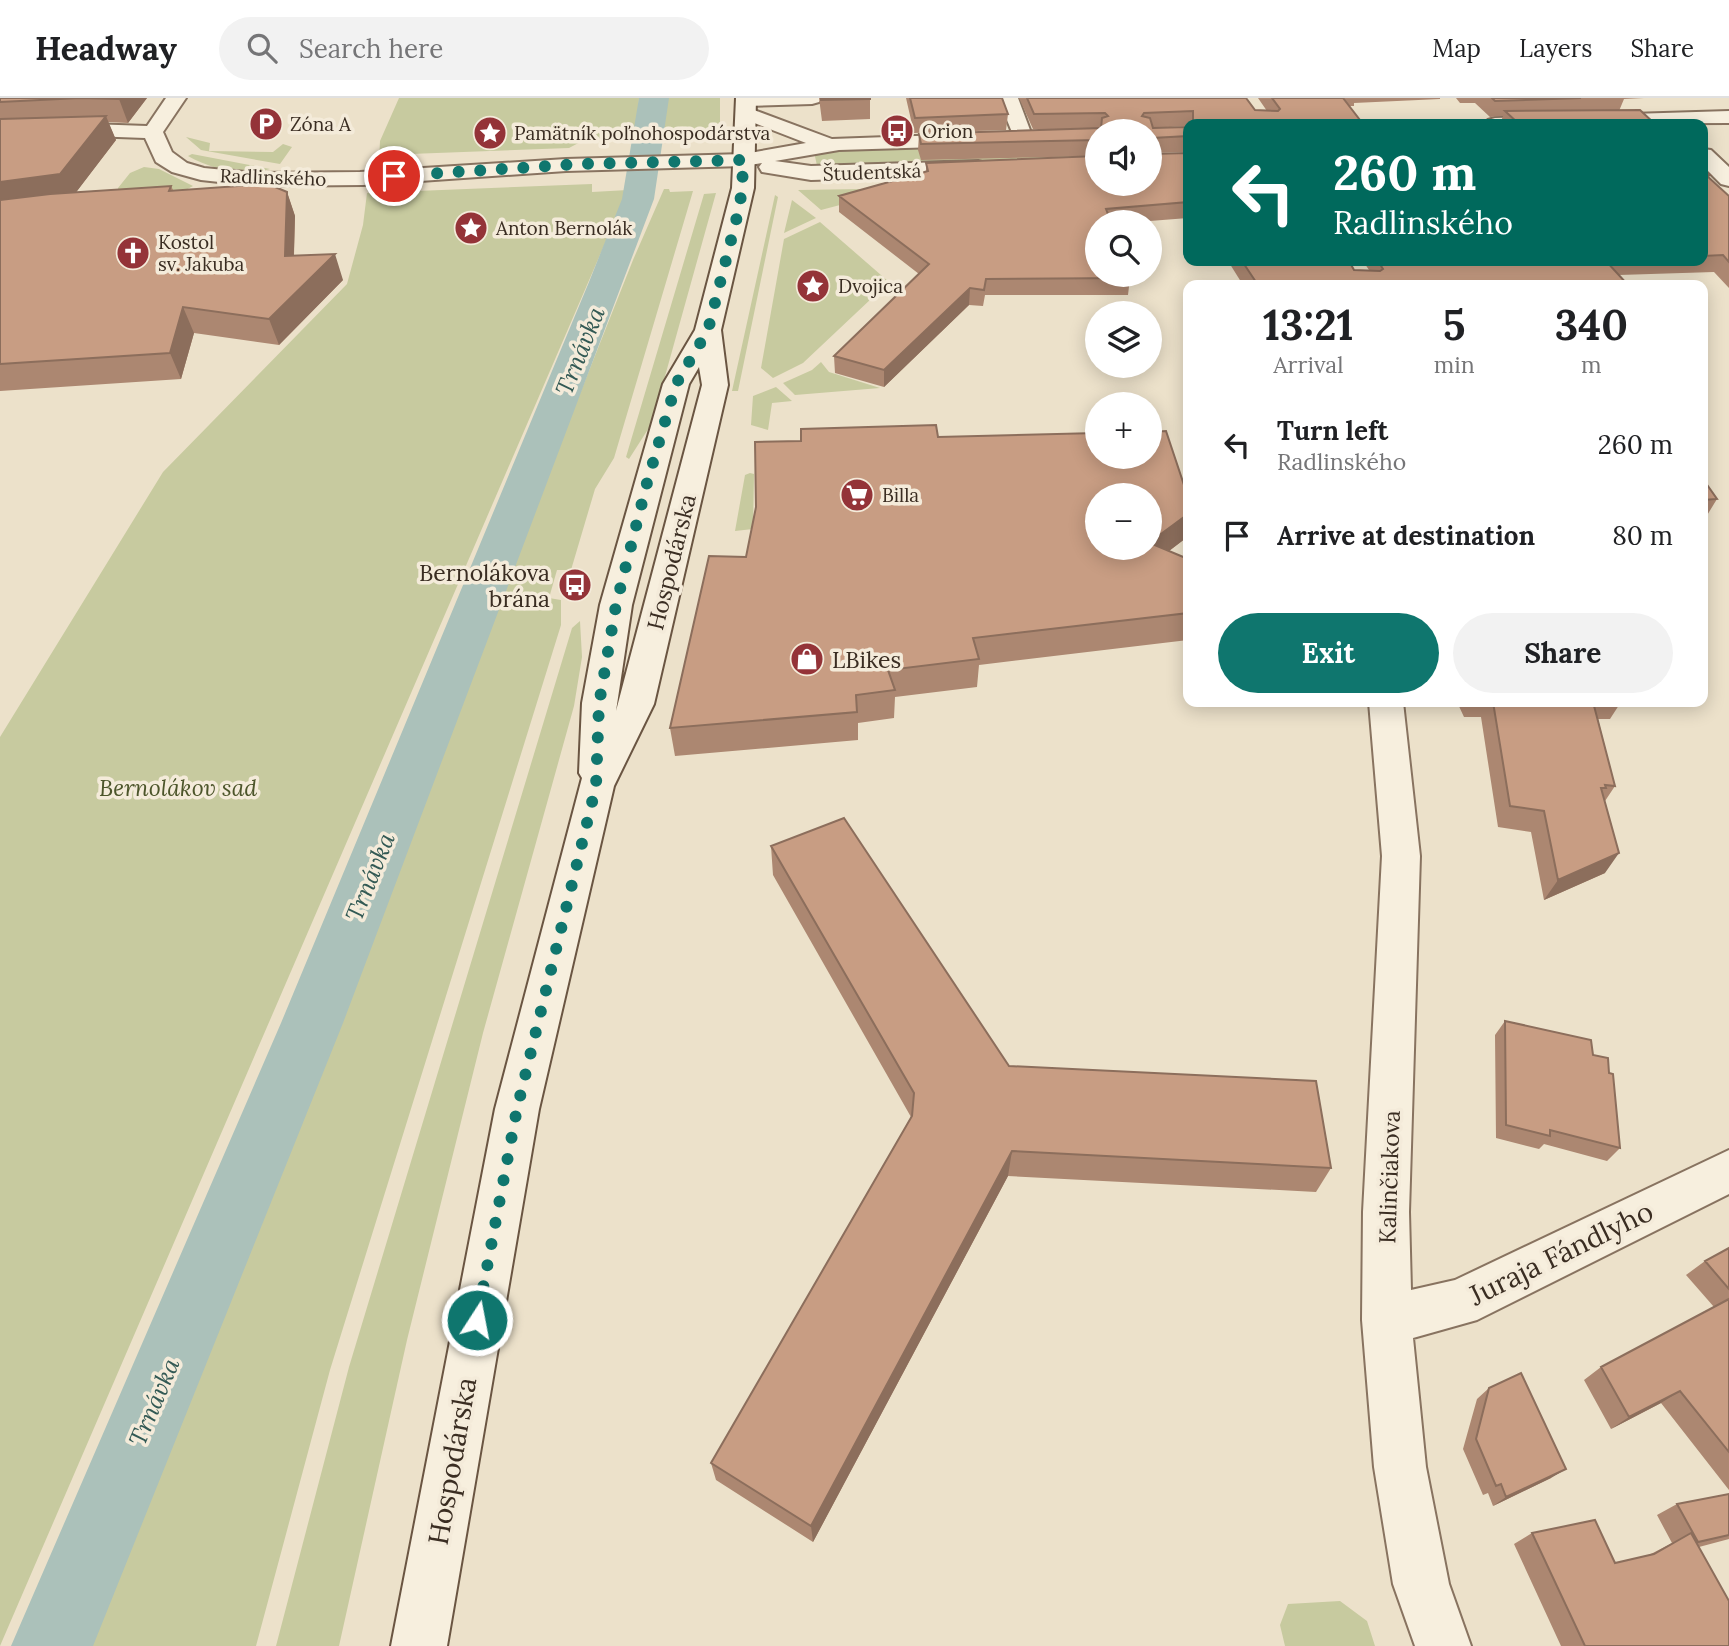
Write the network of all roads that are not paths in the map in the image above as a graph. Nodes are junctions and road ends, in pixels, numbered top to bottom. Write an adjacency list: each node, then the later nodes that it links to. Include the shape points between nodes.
1 (176, 98): 9 (street)
2 (812, 98): 5 (street)
3 (1008, 98): 11 (street)
4 (1641, 99): 7 (street)
5 (746, 103): 13 (street, Študentská, via 798,135); 14 (street, Hospodárska)
6 (1729, 117): 8 (street)
7 (1663, 119)
8 (1704, 119)
9 (153, 132): 10 (street); 14 (street, Radlinského, via 166,159 176,165 216,176 277,180)
10 (0, 134)
11 (1023, 138): 12 (street, Študentská); 13 (street, Študentská)
12 (1048, 138)
13 (839, 144): 14 (street, Študentská)
14 (744, 160): 16 (street, Študentská, via 811,173); 18 (street, Hospodárska, via 740,205)
15 (1708, 160): 17 (street)
16 (1004, 167)
17 (1729, 179)
18 (708, 330): 20 (street, Hospodárska, via 676,384 619,592 599,704); 20 (street, Hospodárska, via 715,385 637,704)
19 (1386, 707): 22 (street, Kalinčiakova, via 1401,856 1386,1212)
20 (596, 786): 23 (street, Hospodárska, via 517,1109)
21 (1729, 1171): 22 (street, Juraja Fándlyho, via 1460,1303)
22 (1387, 1320): 24 (street, Kalinčiakova, via 1400,1467 1421,1584)
23 (419, 1646)
24 (1443, 1646)

